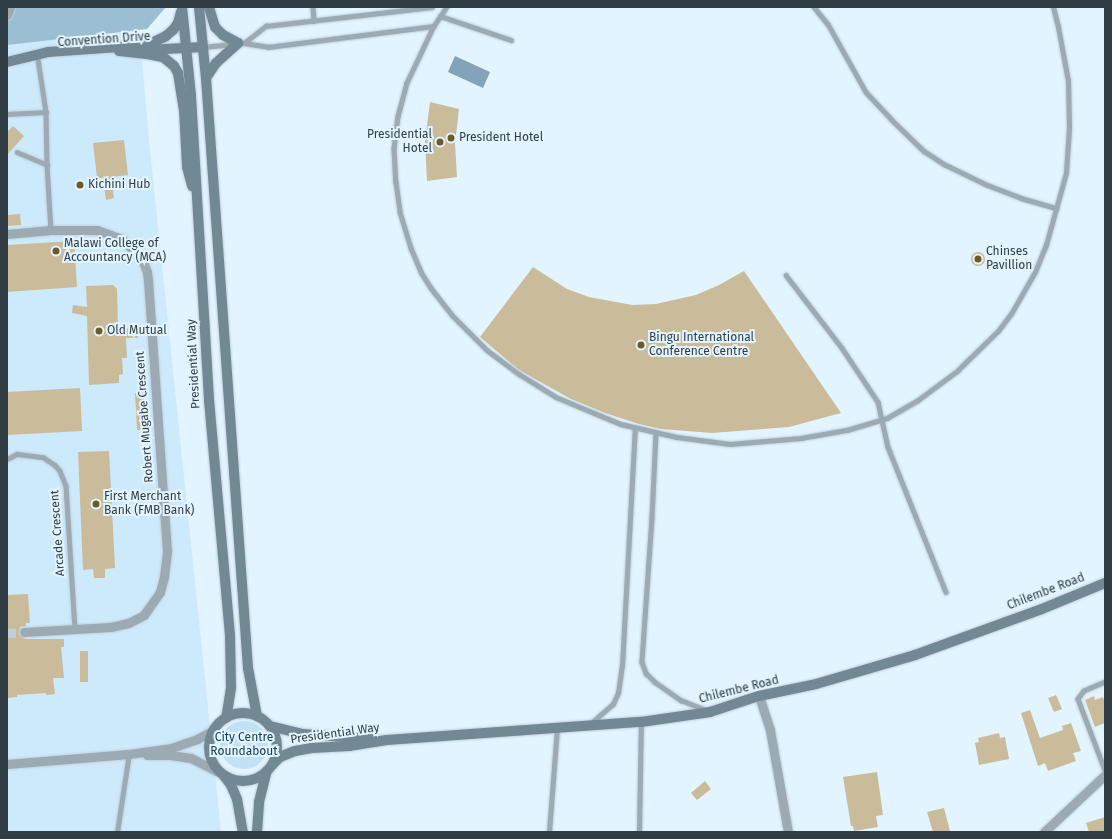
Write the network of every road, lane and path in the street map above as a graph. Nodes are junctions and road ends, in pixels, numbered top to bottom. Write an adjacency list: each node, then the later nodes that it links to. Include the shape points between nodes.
1 (10, 7): 10 (street)
2 (182, 7): 17 (main road, Presidential Way); 20 (main road, via 178,23 173,30 147,44 48,52)
3 (199, 7): 16 (main road)
4 (209, 7): 15 (main road, via 215,27 223,35)
5 (313, 7): 12 (lane)
6 (432, 7): 12 (lane)
7 (447, 7): 11 (lane)
8 (814, 7): 26 (lane, via 828,24 866,92 897,126 924,150 944,164 986,184)
9 (1053, 7): 26 (lane, via 1064,55 1069,102 1066,173)
10 (7, 15)
11 (440, 16): 13 (lane); 14 (lane)
12 (314, 21): 15 (lane, via 266,26)
13 (434, 26): 15 (lane, via 268,47); 32 (lane, via 407,83 398,116 394,148 400,212 421,272 452,315 504,363 556,397 598,416)
14 (512, 40)
15 (241, 43): 16 (lane); 21 (main road, via 216,63)
16 (203, 46): 17 (main road, Convention Drive); 21 (main road)
17 (186, 48): 18 (main road, Convention Drive); 27 (main road, Presidential Way)
18 (119, 51): 19 (main road, Convention Drive); 27 (main road, via 163,57 170,61 178,73 184,109 187,167)
19 (38, 59): 20 (main road, Convention Drive); 22 (lane)
20 (7, 62)
21 (206, 78): 42 (main road, via 248,668)
22 (46, 112): 23 (lane); 25 (lane)
23 (7, 114)
24 (17, 152): 25 (lane)
25 (47, 165): 28 (lane)
26 (1056, 208): 31 (lane, via 1046,245 1035,272 998,331 937,387 898,413)
27 (199, 219): 43 (main road, Presidential Way, via 209,400 230,635 231,688)
28 (51, 230): 29 (street, Robert Mugabe Crescent); 37 (street, Robert Mugabe Crescent, via 96,230 122,239 139,255 147,272 167,552 160,592 144,615 122,625)
29 (7, 234)
30 (786, 275): 31 (lane, via 872,390 878,402)
31 (881, 420): 33 (lane, via 820,435 752,443 708,442); 36 (lane, via 896,470)
32 (635, 428): 33 (lane); 46 (lane, via 622,666 618,693 613,704)
33 (656, 433): 41 (lane, via 642,662 646,673 655,682 681,700)
34 (7, 459): 37 (lane, Arcade Crescent, via 17,454 42,457 60,471 66,486)
35 (1105, 583): 40 (main road, Chilembe Road, via 915,655 816,684)
36 (946, 592)
37 (75, 629): 38 (street, Robert Mugabe Crescent)
38 (24, 632)
39 (1105, 682): 53 (lane, via 1084,691 1078,698)
40 (760, 696): 41 (main road, Chilembe Road); 61 (street, via 770,730)
41 (710, 712): 44 (main road, Chilembe Road)
42 (257, 716): 43 (main road, via 241,713); 45 (main road)
43 (226, 718): 48 (main road)
44 (641, 722): 46 (main road, Chilembe Road); 60 (lane)
45 (270, 726): 49 (main road, Presidential Way, via 303,734); 52 (main road, via 277,741 276,753)
46 (587, 726): 47 (main road, Chilembe Road)
47 (557, 728): 49 (main road, Chilembe Road); 59 (lane)
48 (214, 730): 50 (street, via 185,744); 54 (main road, via 209,745 210,754 214,765)
49 (387, 740): 52 (main road, Presidential Way, via 295,751 280,757)
50 (129, 754): 51 (street); 54 (street, via 181,756 202,763); 56 (lane)
51 (7, 764)
52 (270, 768): 54 (main road, via 261,776 246,781); 58 (main road, via 259,802)
53 (1105, 770)
54 (222, 774): 57 (main road, via 231,785 236,798)
55 (1105, 775): 62 (street)
56 (117, 832)
57 (243, 832)
58 (257, 832)
59 (549, 832)
60 (639, 832)
61 (788, 832)
62 (1044, 832)

